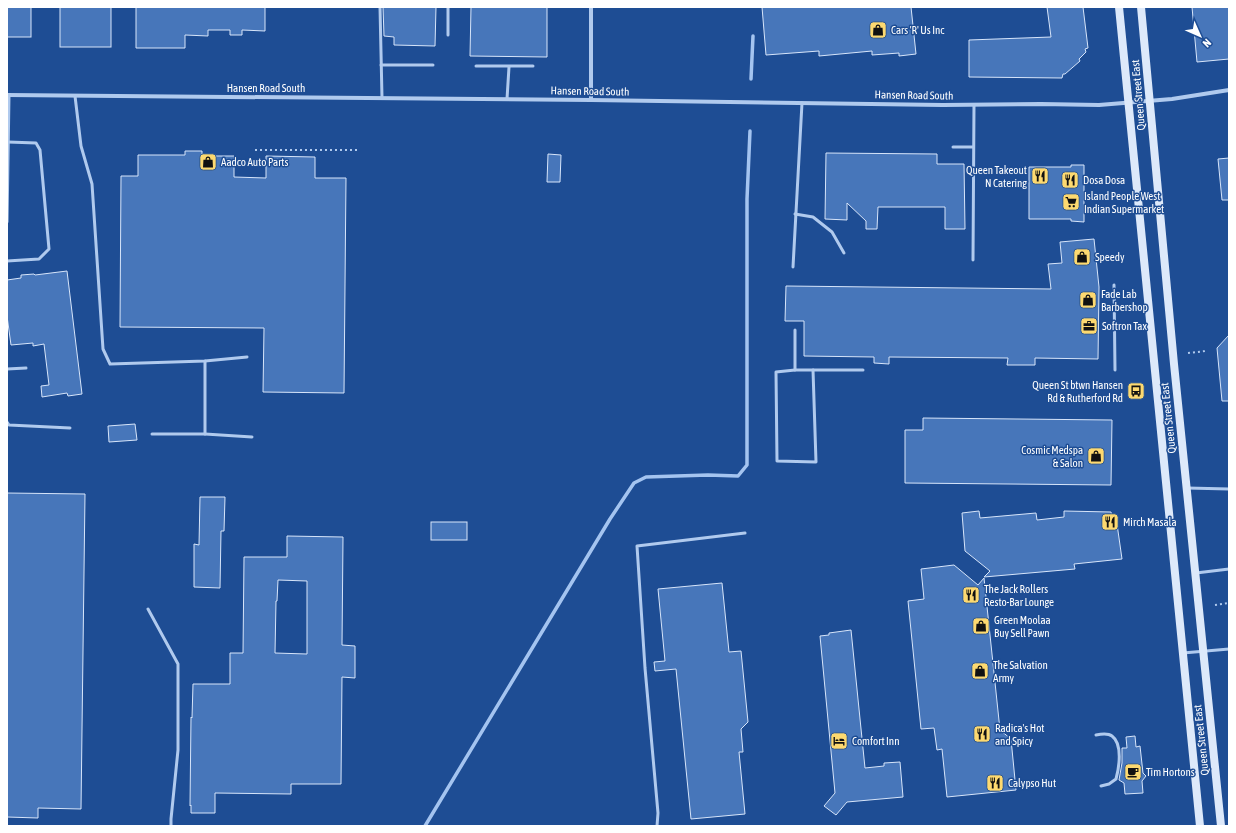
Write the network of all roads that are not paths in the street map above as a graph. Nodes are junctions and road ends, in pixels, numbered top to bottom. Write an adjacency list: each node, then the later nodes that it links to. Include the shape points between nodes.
1 (380, 7): 7 (lane)
2 (448, 7): 6 (lane)
3 (591, 7): 17 (street)
4 (1119, 7): 19 (main road, Queen Street East)
5 (1141, 7): 18 (main road, Queen Street East)
6 (448, 35)
7 (381, 65): 8 (lane); 15 (lane)
8 (434, 65)
9 (476, 66): 11 (lane)
10 (534, 66): 11 (lane)
11 (509, 67): 16 (lane)
12 (1229, 90): 18 (street, Hansen Road South)
13 (8, 95): 14 (street, Hansen Road South); 22 (lane)
14 (75, 96): 15 (street, Hansen Road South); 34 (lane, via 81,146 92,184 102,349 110,364)
15 (382, 98): 16 (street, Hansen Road South)
16 (507, 99): 17 (street, Hansen Road South)
17 (591, 100): 20 (street, Hansen Road South)
18 (1149, 100): 19 (street, Hansen Road South); 46 (main road, Queen Street East)
19 (1128, 102): 21 (street, Hansen Road South, via 1099,105); 54 (main road, Queen Street East)
20 (802, 103): 21 (street, Hansen Road South); 25 (lane)
21 (974, 104): 24 (lane)
22 (8, 142): 26 (lane); 29 (lane, via 36,143 40,150 49,249 39,260)
23 (953, 147): 24 (lane)
24 (973, 147): 28 (lane)
25 (795, 214): 27 (lane, via 813,217 832,232); 30 (lane)
26 (7, 222)
27 (844, 253)
28 (973, 260)
29 (7, 261)
30 (793, 266)
31 (1114, 284): 40 (lane)
32 (795, 330): 37 (lane)
33 (247, 357): 34 (lane)
34 (205, 360): 44 (lane)
35 (26, 368): 36 (lane)
36 (7, 369)
37 (795, 370): 38 (lane); 38 (lane, via 776,372 777,461 816,462)
38 (813, 370): 39 (lane)
39 (864, 370)
40 (1115, 370)
41 (7, 422): 42 (lane, via 9,425)
42 (70, 428)
43 (152, 434): 44 (lane)
44 (205, 434): 45 (lane)
45 (252, 437)
46 (1186, 488): 47 (lane); 50 (main road, Queen Street East)
47 (1229, 489)
48 (746, 533): 58 (lane, via 637,546)
49 (1229, 570): 50 (lane)
50 (1194, 573): 53 (main road, Queen Street East)
51 (148, 609): 57 (lane, via 178,664 178,750)
52 (1229, 649): 53 (lane)
53 (1202, 652): 54 (lane); 60 (main road, Queen Street East)
54 (1183, 653): 59 (main road, Queen Street East)
55 (1096, 735): 56 (lane, via 1112,736 1118,744 1116,779)
56 (1101, 786)
57 (171, 826)
58 (657, 826)
59 (1200, 826)
60 (1221, 826)

